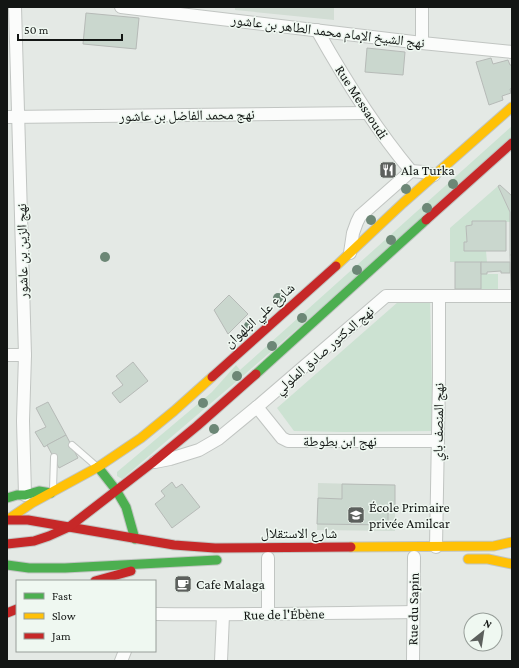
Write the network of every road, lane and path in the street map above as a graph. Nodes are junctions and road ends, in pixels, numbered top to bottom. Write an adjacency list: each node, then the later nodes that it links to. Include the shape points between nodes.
1 (15, 7): 9 (street, نهج الزين بن عاشور)
2 (121, 7): 4 (street, نهج الشيخ الإمام محمد الطاهر بن عاشور)
3 (422, 7): 5 (street)
4 (317, 30): 5 (street, نهج الشيخ الإمام محمد الطاهر بن عاشور); 8 (street, Rue Messaoudi)
5 (422, 42): 6 (street, نهج الشيخ الإمام محمد الطاهر بن عاشور)
6 (512, 52)
7 (512, 107): 12 (main road, شارع علي البلهوان)
8 (367, 113): 9 (street, نهج محمد الفاضل بن عاشور); 11 (street, Rue Messaoudi)
9 (13, 117): 17 (street, نهج الزين بن عاشور)
10 (512, 143): 22 (main road, via 264,367)
11 (411, 171): 12 (street); 13 (street, via 360,216 351,239)
12 (434, 176): 13 (main road, شارع علي البلهوان)
13 (350, 253): 23 (main road, شارع علي البلهوان, via 174,411 141,438)
14 (439, 296): 15 (street, نهج الدكتور صادق الملولي); 18 (street, نهج الدكتور صادق الملولي, via 386,296); 19 (street, نهج المنصف باي)
15 (512, 296)
16 (7, 355): 17 (street)
17 (25, 355): 26 (street, نهج الزين بن عاشور)
18 (257, 408): 19 (street, نهج ابن بطوطة, via 282,438 288,441); 22 (street, نهج الدكتور صادق الملولي, via 218,439 199,450)
19 (438, 442): 33 (street, نهج المنصف باي)
20 (72, 446): 23 (lane)
21 (54, 457): 25 (lane)
22 (152, 462): 24 (main road)
23 (98, 467): 24 (main road); 25 (main road, شارع علي البلهوان)
24 (116, 490): 29 (main road); 30 (main road, via 126,507)
25 (52, 492): 26 (main road, via 39,491); 28 (main road, شارع علي البلهوان)
26 (25, 495): 27 (main road)
27 (7, 498)
28 (7, 520): 29 (main road, شارع الاستقلال, via 28,520)
29 (69, 527): 30 (main road, شارع الاستقلال); 32 (main road, via 49,536)
30 (134, 539): 33 (main road, شارع الاستقلال, via 215,548)
31 (512, 542): 33 (main road, شارع الاستقلال, via 494,546)
32 (7, 544)
33 (436, 547)
34 (414, 557): 42 (street, Rue du Sapin)
35 (268, 558): 43 (street)
36 (225, 559): 40 (main road, via 166,563)
37 (461, 559): 39 (main road)
38 (7, 564): 40 (main road, via 29,568)
39 (512, 564)
40 (125, 573): 41 (main road)
41 (99, 580)
42 (413, 612): 43 (street, Rue de l'Ébène); 47 (street, Rue du Sapin)
43 (268, 613): 45 (street, Rue de l'Ébène)
44 (156, 614): 45 (street, Rue de l'Ébène)
45 (223, 615): 46 (street)
46 (221, 661)
47 (413, 661)

